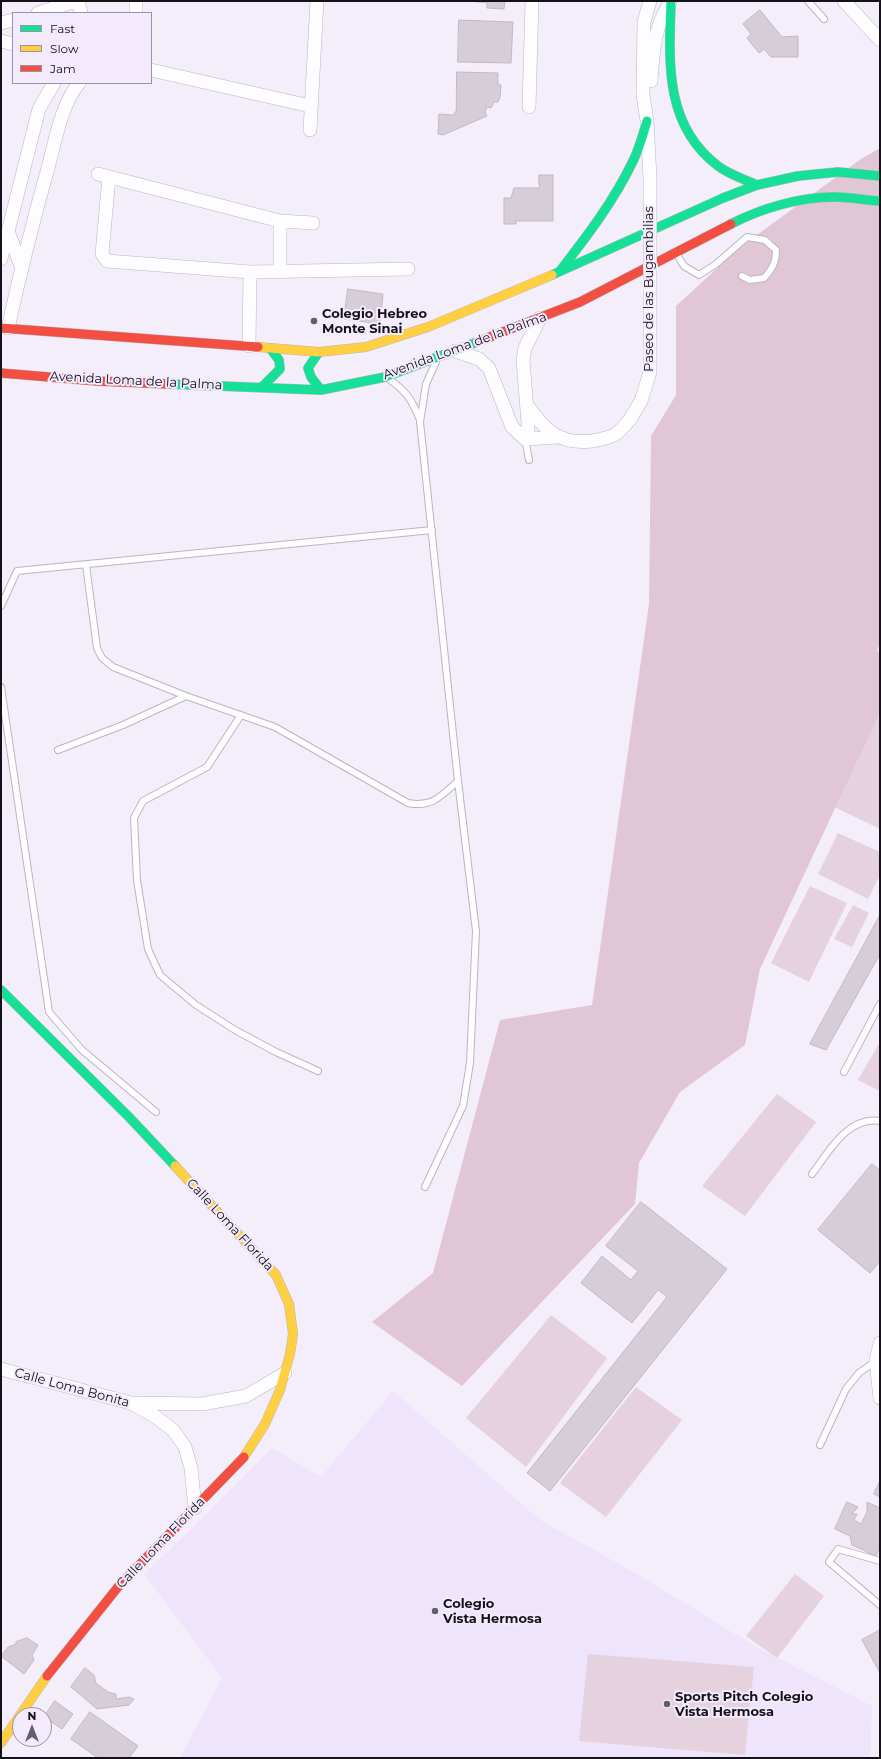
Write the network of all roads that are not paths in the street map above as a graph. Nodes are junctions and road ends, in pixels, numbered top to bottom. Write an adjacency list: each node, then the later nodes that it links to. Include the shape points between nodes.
1 (77, 1): 9 (street); 10 (street)
2 (136, 1): 11 (street)
3 (317, 1): 21 (street)
4 (532, 1): 22 (street)
5 (650, 1): 23 (street, Paseo de las Bugambilias, via 644,30 643,96)
6 (671, 1): 23 (street, Paseo de las Bugambilias, via 654,40); 28 (main road, via 672,95 687,135 701,152 720,167)
7 (808, 1): 12 (lane)
8 (844, 1): 15 (street)
9 (41, 12)
10 (81, 12)
11 (136, 12)
12 (824, 19)
13 (12, 20): 14 (street)
14 (1, 23)
15 (880, 40)
16 (1, 41): 17 (street)
17 (12, 44)
18 (152, 70): 21 (street)
19 (53, 84): 25 (street, via 40,109)
20 (78, 84): 26 (street, via 59,126)
21 (310, 106): 24 (street)
22 (529, 107)
23 (647, 121): 39 (main road, via 631,166 618,189); 54 (street, Paseo de las Bugambilias, bridge, via 650,178 650,372 641,401 619,434 577,443)
24 (310, 130)
25 (27, 158): 26 (street); 32 (street)
26 (48, 167): 35 (street)
27 (880, 176): 28 (main road, via 838,172 798,176)
28 (757, 185): 39 (main road)
29 (880, 201): 33 (main road, Avenida Loma de la Palma, via 834,197 802,200 770,208 735,222)
30 (280, 221): 31 (street); 37 (street, via 103,176 102,254 107,261); 38 (street)
31 (312, 223)
32 (8, 231): 34 (street); 35 (street)
33 (675, 252): 40 (lane, via 684,266 699,274 716,264 747,237 766,240 776,250 772,269 764,278 750,280); 41 (main road, Avenida Loma de la Palma, via 580,302)
34 (1, 259)
35 (21, 266): 42 (street)
36 (408, 269): 38 (street)
37 (250, 272): 38 (street); 43 (street)
38 (280, 272)
39 (560, 272): 46 (main road, via 428,327 366,347)
40 (742, 276)
41 (540, 318): 45 (main road, Avenida Loma de la Palma); 52 (street, via 523,360)
42 (4, 328): 43 (main road)
43 (249, 346): 44 (main road)
44 (270, 348): 46 (main road); 50 (main road, via 279,358 281,366)
45 (455, 351): 47 (main road, Avenida Loma de la Palma); 55 (street, via 479,360 489,368 512,427)
46 (319, 352): 51 (main road, via 308,368)
47 (437, 358): 49 (main road, Avenida Loma de la Palma); 53 (lane, via 426,384)
48 (1, 373): 50 (main road, Avenida Loma de la Palma, via 97,381)
49 (385, 377): 51 (main road, Avenida Loma de la Palma); 53 (lane, via 403,389 412,400)
50 (262, 387): 51 (main road, Avenida Loma de la Palma)
51 (321, 390)
52 (527, 405): 54 (street, Paseo de las Bugambilias, via 539,422); 55 (street, via 528,431)
53 (420, 422): 57 (lane)
54 (558, 437): 55 (street, Paseo de las Bugambilias)
55 (524, 439): 56 (lane)
56 (529, 460)
57 (432, 530): 58 (lane); 64 (lane)
58 (86, 565): 59 (lane, via 18,571); 61 (lane, via 97,648 102,658 113,667)
59 (1, 606)
60 (1, 687): 69 (lane, via 49,1012 82,1050)
61 (186, 696): 62 (lane); 63 (lane, via 123,725)
62 (241, 715): 64 (lane, via 275,727 408,802 426,804 438,799); 67 (lane, via 207,767 143,801 134,818 137,880 148,948 160,975 196,1004 235,1030)
63 (58, 750)
64 (458, 781): 72 (lane, via 476,931 470,1063 463,1106)
65 (1, 990): 76 (main road, Calle Loma Florida, via 129,1117 276,1275 289,1304 293,1334)
66 (880, 1004): 68 (lane)
67 (318, 1071)
68 (844, 1072)
69 (156, 1112)
70 (880, 1121): 71 (lane, via 857,1124 842,1135)
71 (812, 1174)
72 (425, 1187)
73 (880, 1343): 74 (street)
74 (876, 1361): 77 (street); 79 (lane, via 859,1373 846,1389)
75 (1, 1369): 78 (street, Calle Loma Bonita)
76 (285, 1373): 78 (street, via 246,1396 202,1404); 80 (main road, Calle Loma Florida, via 265,1424 242,1460)
77 (880, 1398)
78 (131, 1403): 80 (street, Calle Loma Bonita, via 174,1430 185,1447 191,1468)
79 (820, 1445)
80 (195, 1508): 83 (main road, Calle Loma Florida, via 118,1586 40,1684)
81 (880, 1561): 82 (lane, via 838,1549 829,1562)
82 (880, 1605)
83 (1, 1743)

